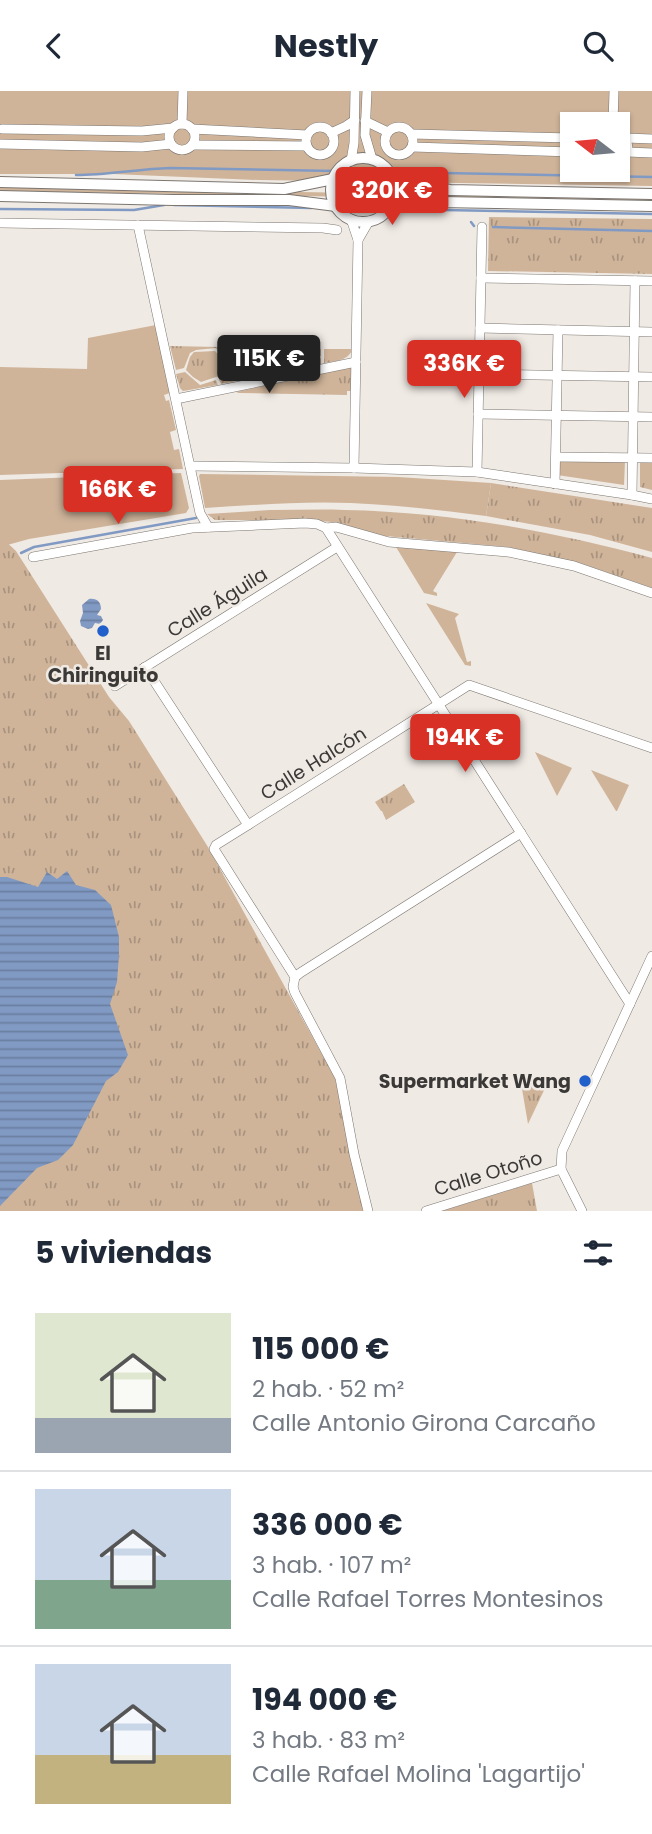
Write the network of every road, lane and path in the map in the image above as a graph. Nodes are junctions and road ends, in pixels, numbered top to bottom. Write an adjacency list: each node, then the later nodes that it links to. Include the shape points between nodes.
1 (183, 91): 8 (street)
2 (355, 91): 6 (street)
3 (367, 91): 7 (street)
4 (614, 91): 5 (street)
5 (613, 112)
6 (355, 120): 11 (street); 26 (street)
7 (366, 121): 10 (street); 25 (street)
8 (187, 126): 9 (street); 14 (street); 19 (street, via 194,133)
9 (173, 128): 13 (street); 18 (street)
10 (388, 132): 12 (street, via 400,127); 21 (street, via 386,146 392,153 406,154)
11 (331, 133): 14 (street, via 317,127); 20 (street, via 334,144 329,152 312,153)
12 (411, 134): 16 (street); 21 (street)
13 (0, 135): 18 (street, via 142,147)
14 (307, 135): 20 (street)
15 (630, 136): 17 (street)
16 (560, 138)
17 (652, 139)
18 (171, 144): 19 (street, via 184,150)
19 (192, 145): 20 (street)
20 (307, 146)
21 (412, 147): 22 (street)
22 (560, 152)
23 (630, 152): 24 (street)
24 (652, 153)
25 (372, 159): 26 (main road); 28 (main road, via 386,167)
26 (351, 160): 27 (main road)
27 (333, 179): 29 (main road, via 284,189); 33 (main road)
28 (393, 180): 30 (main road, via 450,190); 32 (main road)
29 (0, 182)
30 (652, 194)
31 (0, 196): 33 (main road, via 289,200)
32 (391, 204): 34 (main road); 36 (main road, via 384,214)
33 (336, 206): 35 (main road)
34 (652, 206)
35 (351, 219): 36 (main road); 41 (street)
36 (369, 221): 41 (street)
37 (0, 223): 38 (street)
38 (138, 225): 40 (street); 54 (street)
39 (482, 227): 42 (street)
40 (337, 230)
41 (358, 240): 49 (street)
42 (481, 278): 43 (street); 45 (street)
43 (635, 281): 44 (street); 47 (street)
44 (652, 281)
45 (480, 328): 46 (street); 50 (street)
46 (558, 330): 47 (street); 51 (street)
47 (634, 331): 48 (street); 52 (street)
48 (652, 332)
49 (356, 362): 54 (street); 63 (street)
50 (479, 374): 51 (street); 55 (street)
51 (557, 375): 52 (street); 56 (street)
52 (634, 377): 53 (street); 57 (street)
53 (652, 377)
54 (176, 399): 62 (street)
55 (478, 414): 56 (street); 64 (street)
56 (556, 415): 57 (street); 59 (street)
57 (633, 417): 58 (street); 60 (street)
58 (652, 417)
59 (556, 457): 60 (street); 65 (street)
60 (632, 458): 61 (street); 66 (street)
61 (652, 459)
62 (190, 466): 63 (street); 68 (street, via 200,513)
63 (354, 468): 64 (street)
64 (477, 473): 65 (street)
65 (555, 484): 66 (street)
66 (632, 495): 67 (street)
67 (652, 499)
68 (208, 527): 69 (street, via 305,523); 71 (street)
69 (326, 528): 70 (street); 72 (street, via 389,542 508,552 574,566)
70 (337, 547): 73 (street, Calle Águila); 75 (street)
71 (33, 557)
72 (652, 593)
73 (145, 667): 74 (street, Calle Águila); 77 (street)
74 (115, 686)
75 (438, 705): 76 (street, Calle Halcón, via 469,685); 77 (street, Calle Halcón); 78 (street)
76 (652, 748)
77 (248, 825): 80 (street, Calle Halcón, via 214,849)
78 (520, 833): 80 (street); 81 (street)
79 (652, 956): 81 (street)
80 (295, 977): 83 (street, via 295,993 340,1078)
81 (630, 1004): 82 (street, via 562,1151)
82 (561, 1169): 84 (street, Calle Otoño); 85 (street)
83 (368, 1211)
84 (426, 1211)
85 (582, 1211)

